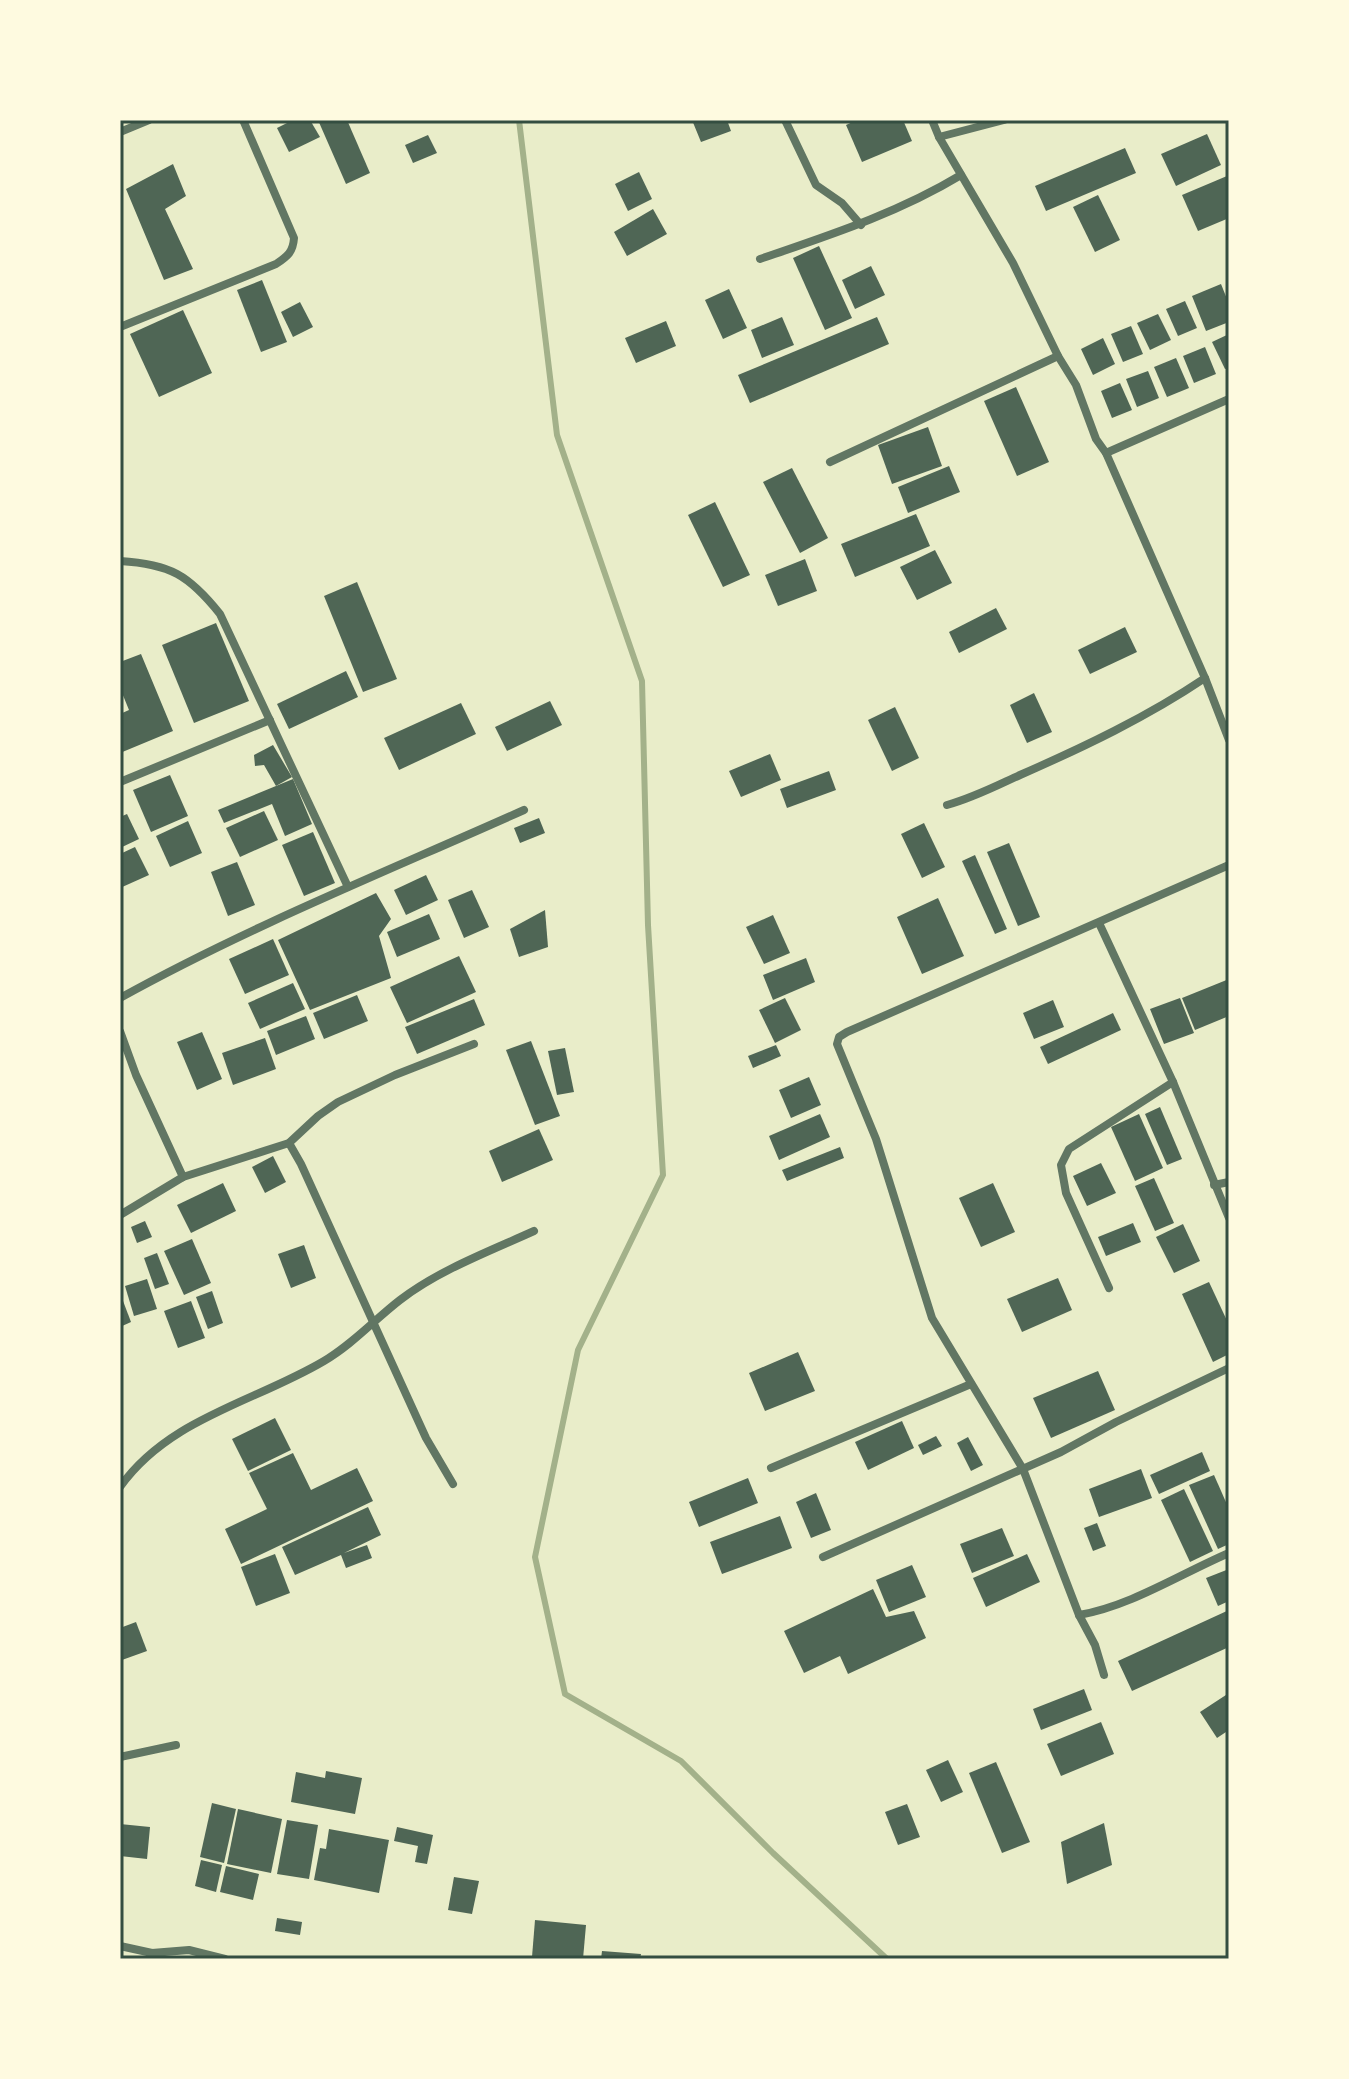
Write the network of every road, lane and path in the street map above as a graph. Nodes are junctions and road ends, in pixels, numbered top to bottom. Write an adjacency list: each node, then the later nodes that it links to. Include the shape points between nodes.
1 (149, 120): 6 (street)
2 (243, 120): 11 (street, via 294,238 288,257)
3 (785, 120): 9 (street, via 816,185)
4 (932, 120): 7 (street)
5 (1004, 120): 7 (street)
6 (120, 132)
7 (939, 137): 8 (street)
8 (961, 175): 9 (street); 12 (street, via 1013,263)
9 (861, 225): 10 (street)
10 (760, 259)
11 (120, 327)
12 (1058, 356): 14 (street); 15 (street)
13 (1229, 399): 14 (street)
14 (1106, 453): 17 (street)
15 (830, 462)
16 (120, 561): 18 (street, via 176,571 206,596 238,648)
17 (1205, 678): 19 (street); 21 (street, via 1085,746)
18 (270, 720): 20 (street); 24 (street)
19 (1229, 740)
20 (120, 782)
21 (947, 805)
22 (524, 810): 24 (street)
23 (1229, 865): 25 (street)
24 (348, 887): 26 (street)
25 (1099, 923): 29 (street); 40 (street, via 839,1037 837,1044 876,1139 932,1318)
26 (120, 998)
27 (120, 1031): 31 (street)
28 (474, 1044): 30 (street, via 338,1102)
29 (1173, 1082): 33 (street); 37 (street, via 1069,1149 1061,1165 1066,1193)
30 (289, 1143): 31 (street); 38 (street)
31 (183, 1177): 34 (street)
32 (1229, 1182): 33 (street)
33 (1214, 1185): 35 (street)
34 (120, 1215)
35 (1229, 1218)
36 (534, 1231): 38 (street, via 436,1278)
37 (1109, 1288)
38 (375, 1322): 43 (street, via 426,1438); 44 (street, via 322,1362 183,1430 143,1458)
39 (1229, 1368): 42 (street)
40 (971, 1384): 41 (street); 42 (street)
41 (771, 1468)
42 (1023, 1469): 46 (street); 47 (street)
43 (453, 1484)
44 (120, 1487)
45 (1229, 1553): 47 (street, via 1121,1606)
46 (823, 1557)
47 (1079, 1615): 48 (street)
48 (1104, 1675)
49 (176, 1745): 50 (street)
50 (120, 1757)
51 (120, 1946): 52 (street)
52 (151, 1956): 53 (street, via 189,1950)
53 (225, 1959)

